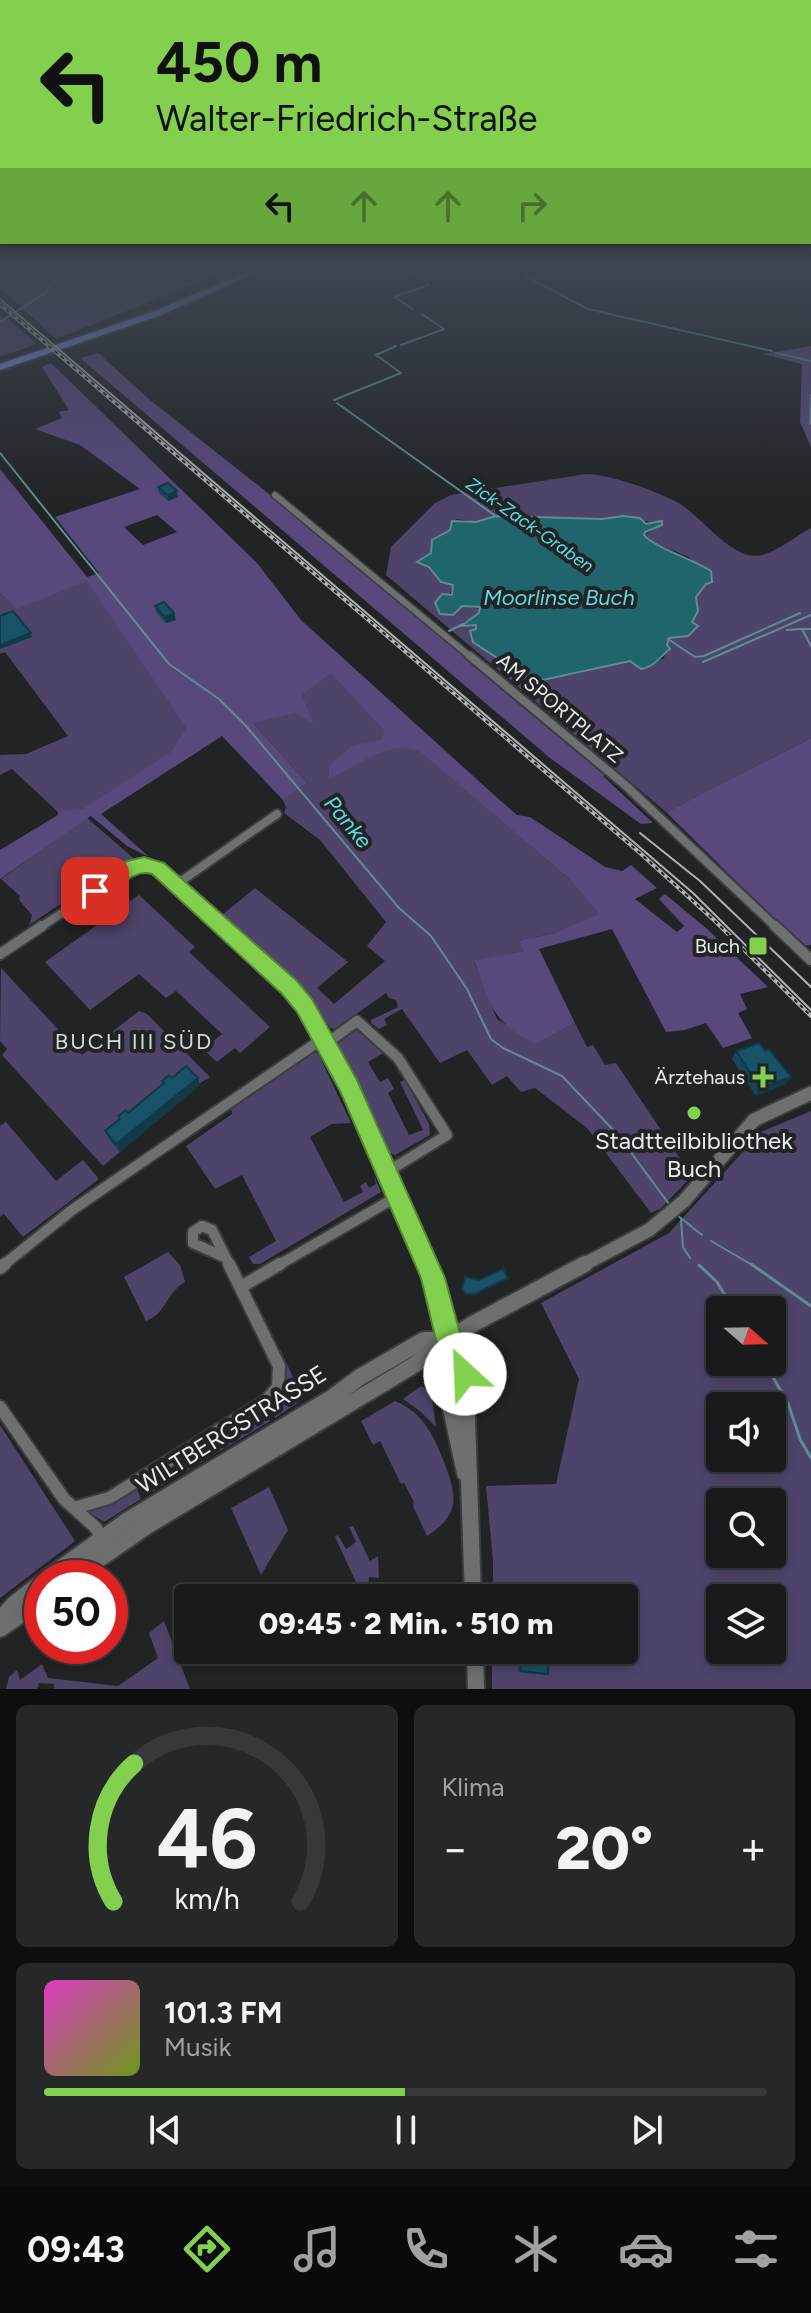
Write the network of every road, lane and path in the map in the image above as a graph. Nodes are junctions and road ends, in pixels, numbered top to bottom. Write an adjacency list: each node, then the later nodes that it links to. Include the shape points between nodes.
1 (43, 349): 3 (highway)
2 (47, 349): 3 (highway)
3 (0, 364)
4 (275, 495): 8 (street, AM SPORTPLATZ, via 624,784)
5 (277, 814): 6 (street)
6 (177, 884): 7 (street, via 154,866 133,867); 9 (street, via 289,988)
7 (0, 954)
8 (811, 960)
9 (325, 1040): 11 (street); 11 (street, via 357,1021 384,1040 447,1135); 14 (street, via 72,1210)
10 (811, 1095): 16 (main road, WILTBERGSTRASSE, via 754,1120 684,1201 649,1230)
11 (387, 1172): 12 (street)
12 (398, 1196): 15 (street); 16 (street, via 433,1278)
13 (224, 1257): 15 (street)
14 (0, 1268)
15 (241, 1287): 18 (street, via 279,1366 273,1396 109,1498)
16 (449, 1340): 19 (main road, WILTBERGSTRASSE); 22 (main road, via 444,1376 469,1483)
17 (0, 1407): 18 (street)
18 (74, 1508): 19 (street, via 96,1528)
19 (104, 1546): 20 (main road, WILTBERGSTRASSE); 21 (main road, WILTBERGSTRASSE)
20 (79, 1560)
21 (90, 1560)
22 (473, 1584)
23 (24, 1596): 25 (main road)
24 (24, 1612): 26 (main road)
25 (0, 1620)
26 (0, 1629)
27 (475, 1664): 28 (main road)
28 (476, 1689)

